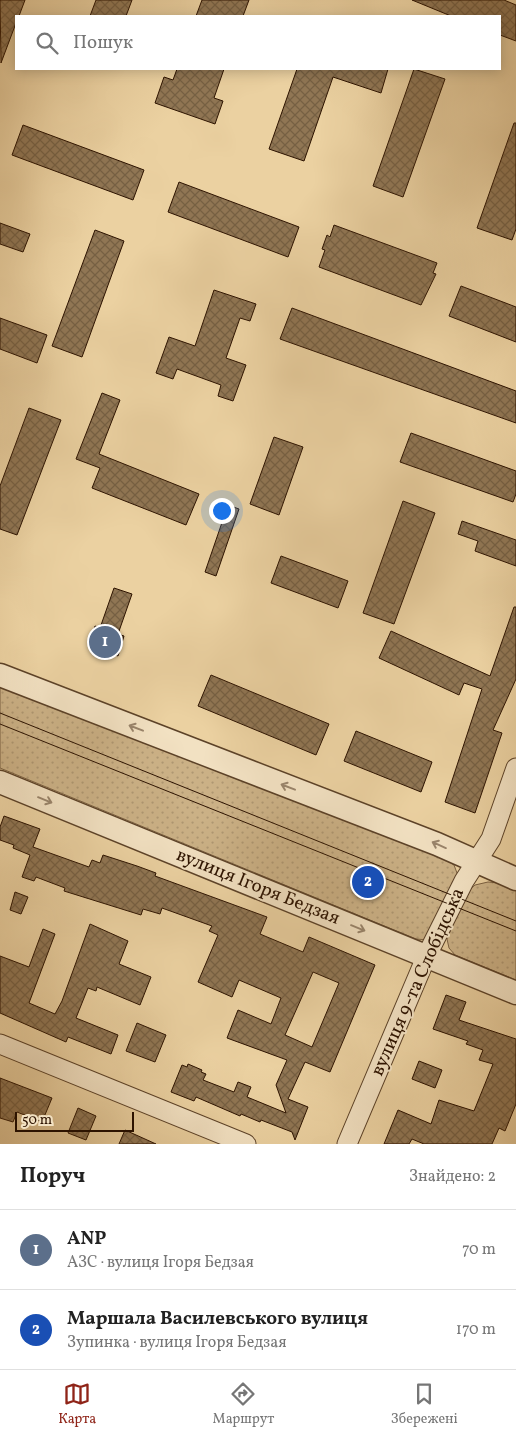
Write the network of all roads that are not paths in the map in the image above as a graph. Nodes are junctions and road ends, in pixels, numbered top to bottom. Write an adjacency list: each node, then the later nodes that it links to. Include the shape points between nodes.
1 (0, 676): 4 (street, one-way to 1, via 437,844)
2 (516, 768): 4 (street, вулиця 9-та Слобідська, via 491,839)
3 (0, 782): 6 (street, вулиця Ігоря Бедзая, one-way to 6)
4 (476, 862): 5 (street); 6 (street, вулиця 9-та Слобідська)
5 (516, 879)
6 (427, 955): 7 (street, вулиця Ігоря Бедзая); 10 (street, вулиця 9-та Слобідська)
7 (516, 993)
8 (0, 1044): 9 (street)
9 (246, 1144)
10 (348, 1144)

